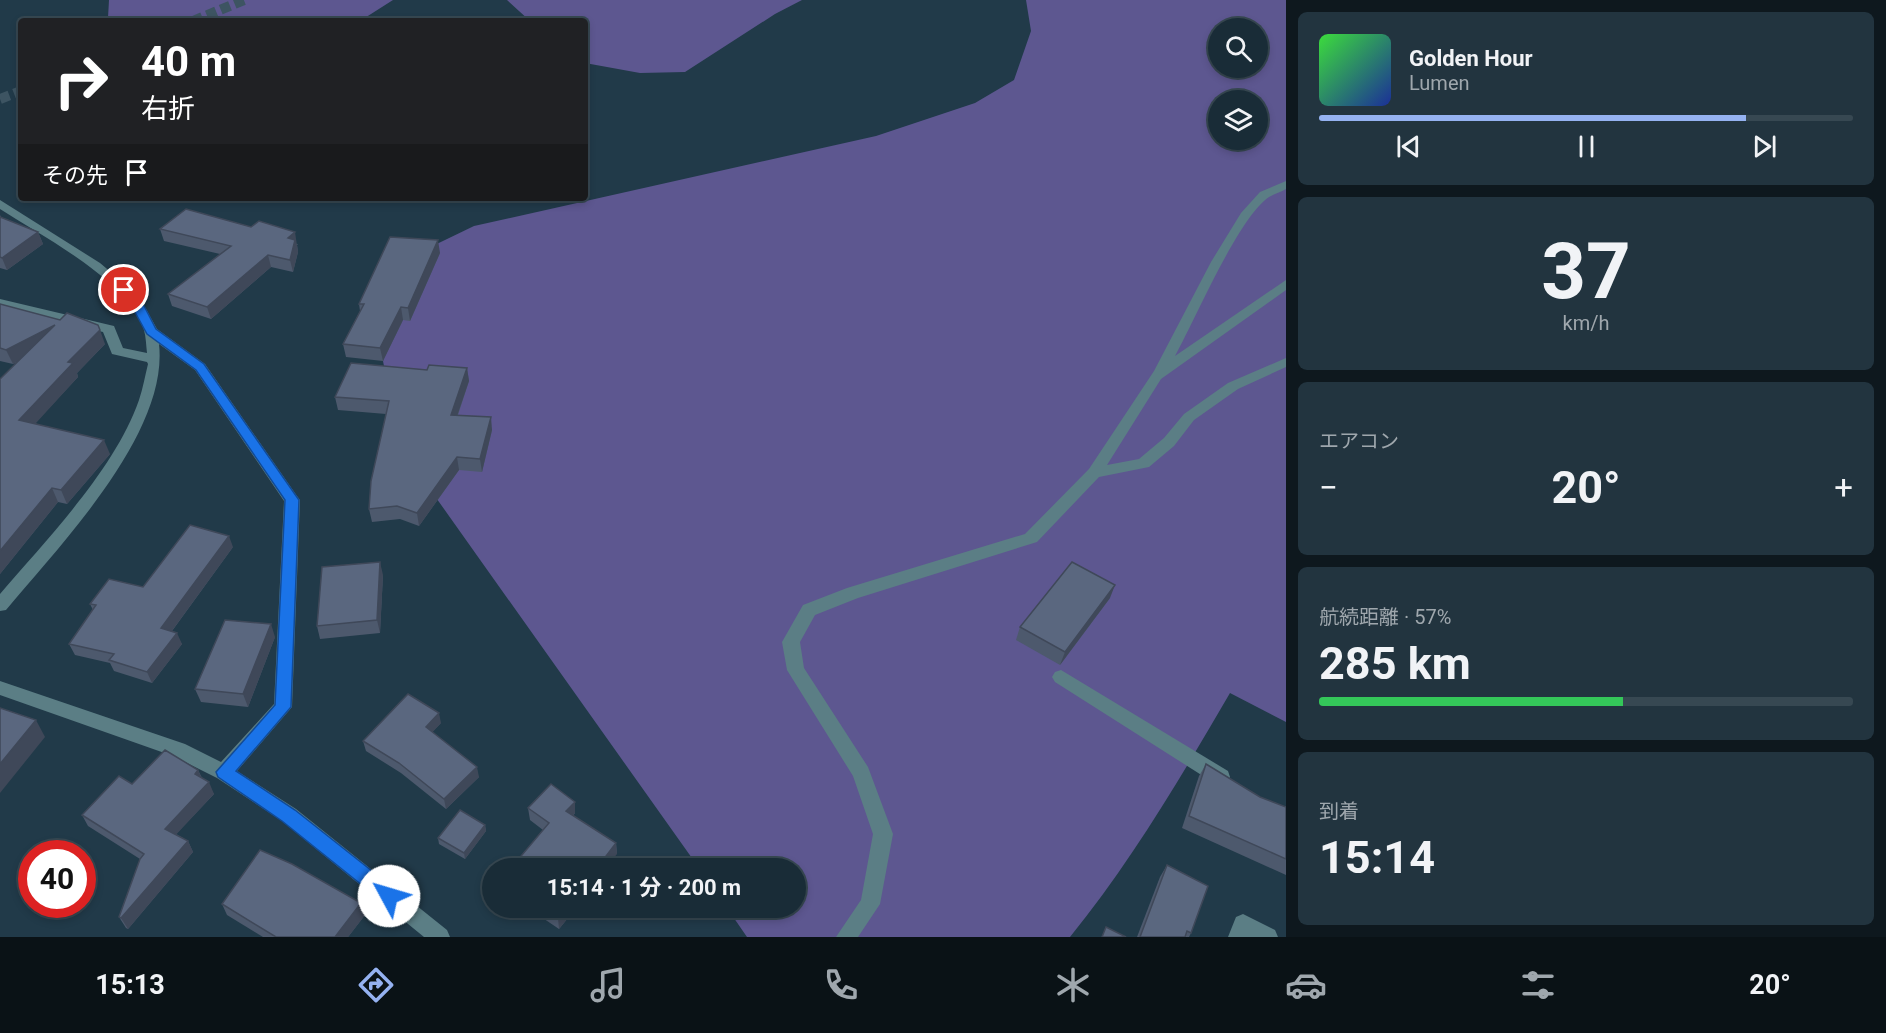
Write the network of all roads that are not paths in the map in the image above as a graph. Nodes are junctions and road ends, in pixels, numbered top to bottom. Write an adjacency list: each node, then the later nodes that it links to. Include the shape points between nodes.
1 (1286, 185): 8 (street, via 1264,195 1245,216)
2 (0, 204): 5 (street, via 111,277 136,303)
3 (1286, 284): 8 (street)
4 (0, 303): 6 (street, via 109,329 117,351)
5 (151, 332): 6 (street); 13 (street, via 200,367 292,500 283,707)
6 (155, 358): 10 (street, via 153,384 140,418 96,488)
7 (1286, 362): 9 (street, via 1233,386 1190,417 1144,463)
8 (1156, 376): 9 (street)
9 (1094, 473): 16 (street, via 1031,538 809,610 791,642 796,670 861,773 883,834 870,904)
10 (0, 604)
11 (1061, 677): 14 (street)
12 (0, 688): 13 (street, via 179,750)
13 (224, 772): 15 (street, via 289,815)
14 (1240, 788)
15 (440, 937)
16 (846, 937)
17 (1238, 937): 18 (street, via 1243,924)
18 (1268, 937)

